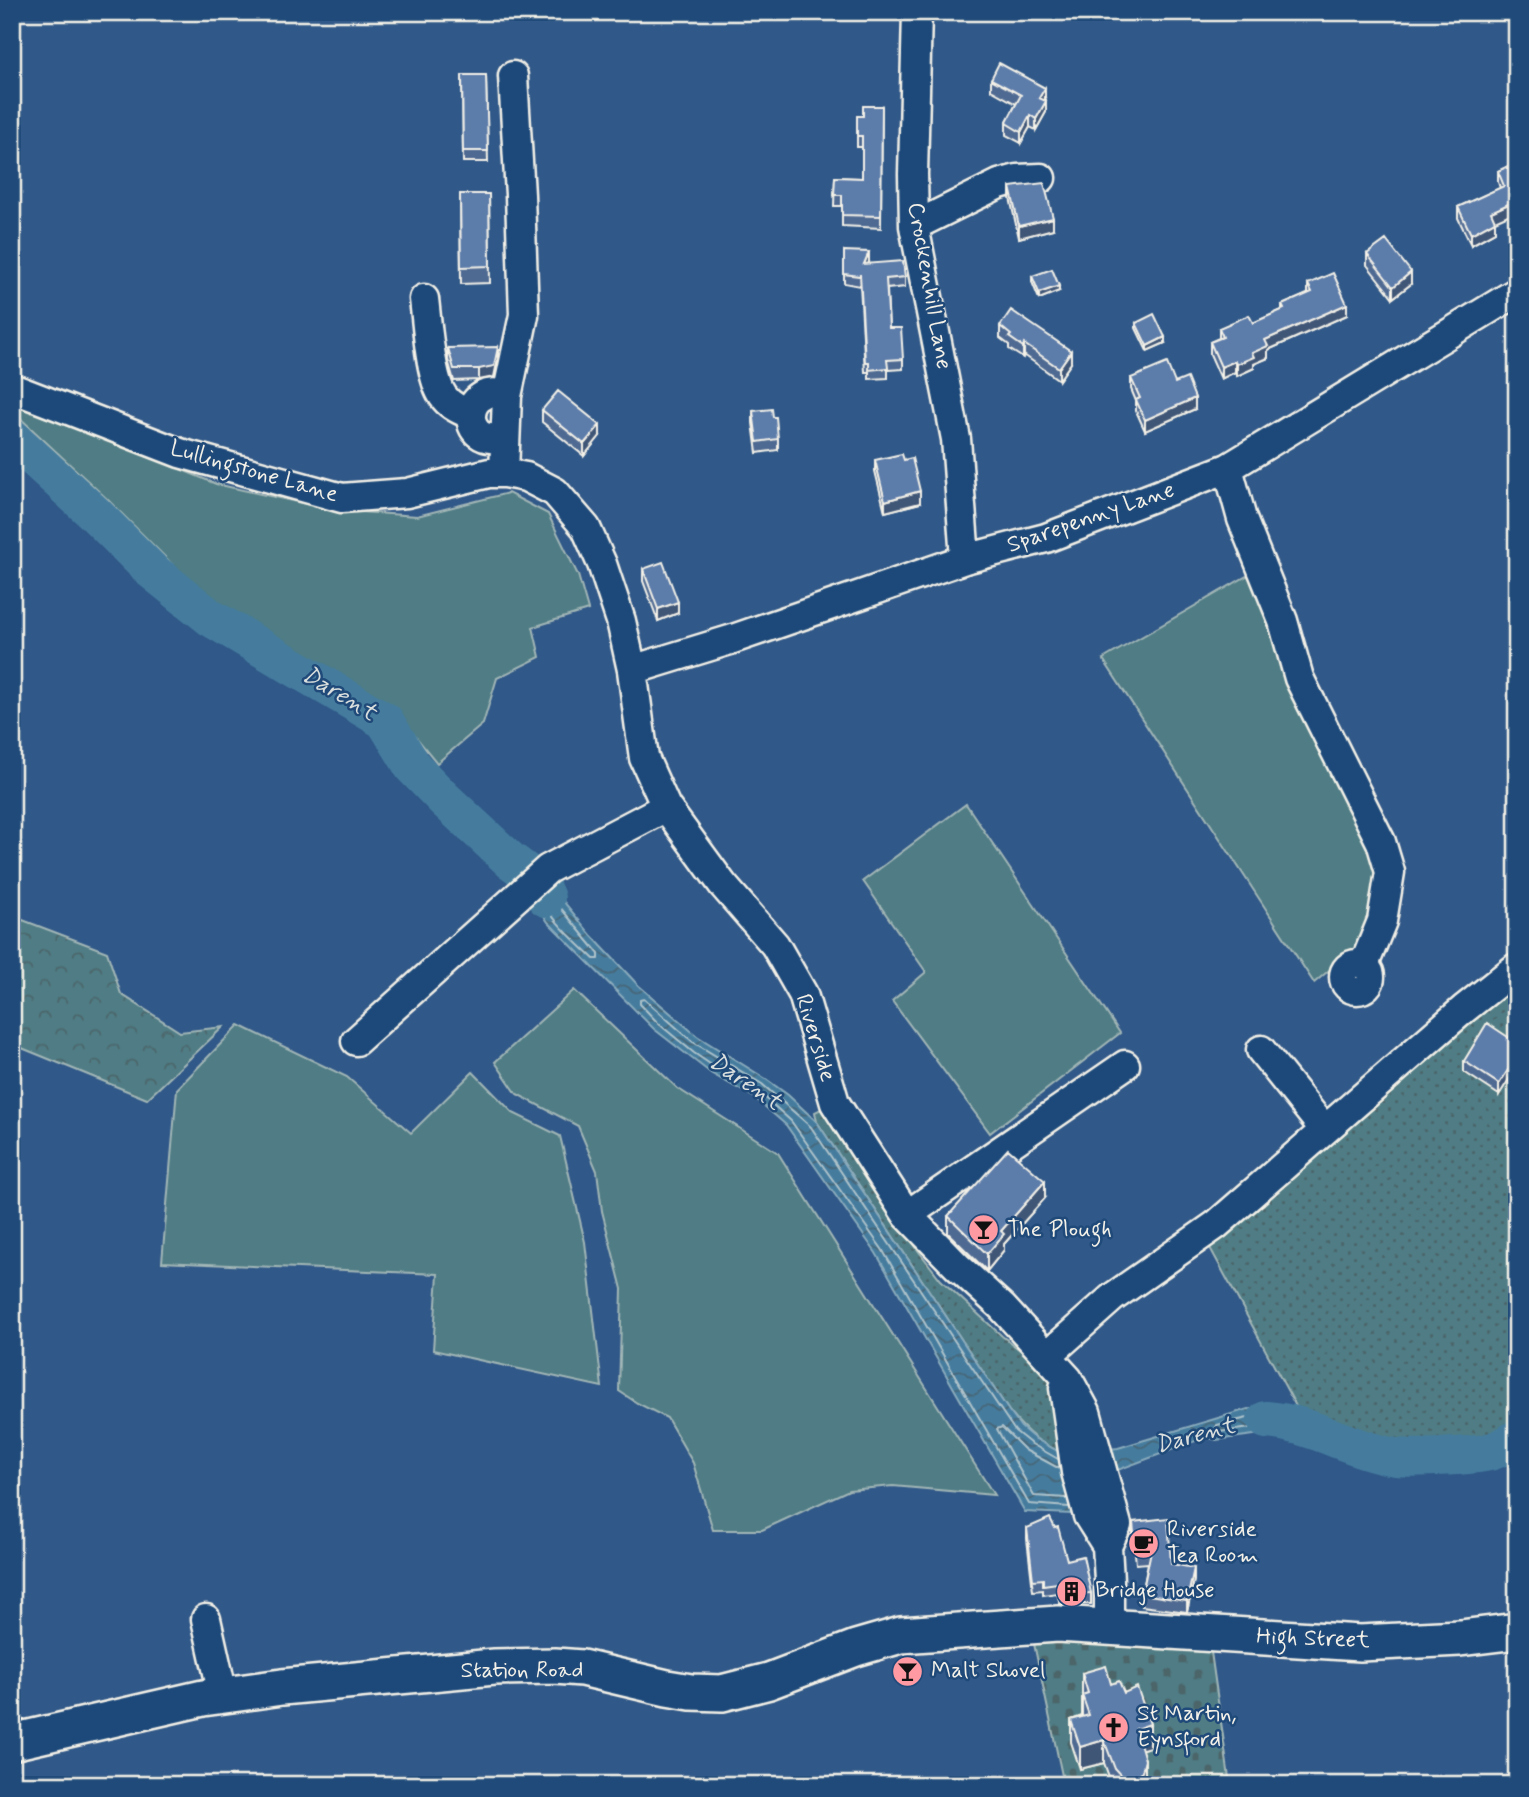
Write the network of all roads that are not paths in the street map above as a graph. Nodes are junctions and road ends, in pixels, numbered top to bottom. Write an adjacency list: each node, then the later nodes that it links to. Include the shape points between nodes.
1 (917, 12): 4 (street, Crockenhill Lane)
2 (513, 76): 8 (street, via 524,315)
3 (1041, 178): 4 (street, via 999,184)
4 (914, 226): 13 (street, Crockenhill Lane, via 956,439)
5 (1517, 292): 11 (street, Sparepenny Lane)
6 (424, 299): 9 (street, via 442,395)
7 (12, 388): 12 (street, Lullingstone Lane, via 180,453 342,498 407,493)
8 (508, 396): 9 (street, via 481,396); 10 (street)
9 (470, 414): 10 (street, via 472,425 486,438)
10 (504, 436): 12 (street)
11 (1228, 468): 13 (street, Sparepenny Lane, via 1046,538); 16 (street, via 1242,519 1283,621 1298,678 1381,842 1391,872 1382,921)
12 (504, 473): 14 (street, Lullingstone Lane, via 526,477 555,492 586,528 621,621)
13 (965, 559): 14 (street, Sparepenny Lane)
14 (632, 670): 15 (street, Riverside, via 644,758)
15 (666, 807): 18 (street, via 548,869); 22 (street, Riverside, via 723,885 775,945 803,994 835,1103)
16 (1364, 965)
17 (1517, 967): 21 (street)
18 (356, 1041)
19 (1261, 1049): 21 (street)
20 (1125, 1065): 22 (street)
21 (1325, 1130): 23 (street, via 1216,1225 1113,1297)
22 (907, 1215): 23 (street, Riverside)
23 (1055, 1363): 24 (street, Riverside, via 1086,1412); 24 (street, Riverside, via 1088,1516)
24 (1112, 1535): 26 (street, Riverside)
25 (206, 1619): 28 (street)
26 (1109, 1626): 27 (main road, High Street, via 1360,1643); 28 (main road, Station Road, via 1058,1624 901,1635 722,1693 679,1690 555,1666 494,1667)
27 (1517, 1631)
28 (223, 1695): 29 (main road, Station Road)
29 (12, 1742)

